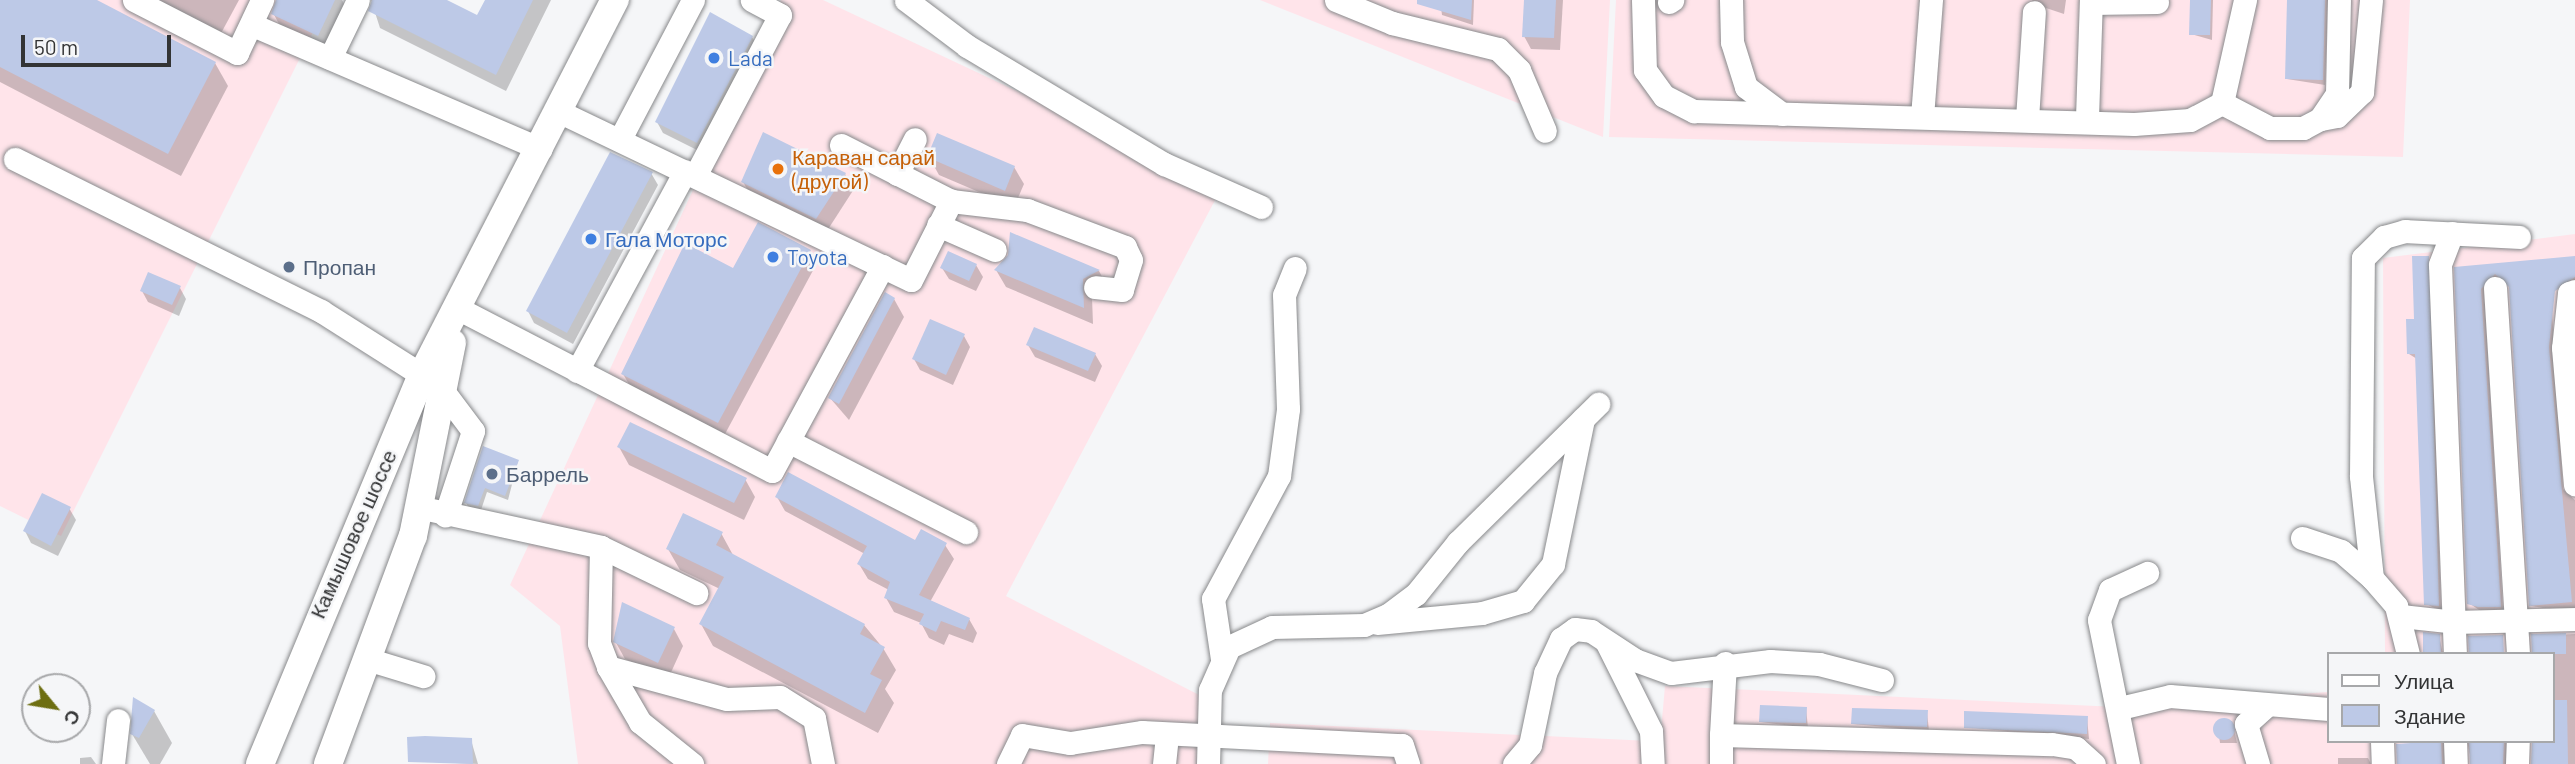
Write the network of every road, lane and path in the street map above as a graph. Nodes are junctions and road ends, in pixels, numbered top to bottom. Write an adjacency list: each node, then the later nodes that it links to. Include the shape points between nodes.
1 (134, 0): 18 (lane, via 237,53)
2 (262, 0): 18 (lane)
3 (358, 0): 19 (lane)
4 (615, 0): 21 (main road, Камышовое шоссе)
5 (693, 0): 28 (lane)
6 (752, 0): 33 (lane, via 780,15)
7 (905, 0): 36 (lane, via 967,46 1164,164)
8 (1336, 0): 27 (lane, via 1392,23 1498,49 1519,70)
9 (1643, 0): 22 (lane, via 1645,70 1664,96 1694,111)
10 (1731, 0): 22 (lane, via 1732,42 1746,87)
11 (1931, 0): 23 (lane)
12 (2245, 0): 20 (lane)
13 (2339, 0): 26 (lane, via 2337,94)
14 (2371, 0): 26 (lane, via 2362,92 2337,116)
15 (2091, 1): 16 (lane); 24 (lane)
16 (2157, 2)
17 (2034, 12): 25 (lane)
18 (255, 26): 19 (lane)
19 (330, 58): 31 (lane)
20 (2222, 103): 24 (lane, via 2190,120 2134,124); 26 (lane, via 2270,128 2303,128)
21 (560, 111): 28 (lane); 31 (main road, Камышовое шоссе)
22 (1783, 114): 23 (lane)
23 (1922, 117): 25 (lane)
24 (2087, 118): 25 (lane)
25 (2027, 119)
26 (2320, 120)
27 (1545, 131)
28 (620, 139): 33 (lane)
29 (915, 139): 34 (lane)
30 (841, 145): 34 (lane)
31 (541, 149): 46 (main road, Камышовое шоссе)
32 (15, 159): 49 (lane, via 321,311)
33 (690, 173): 41 (lane); 48 (lane)
34 (897, 174): 35 (lane)
35 (951, 201): 37 (lane); 43 (lane, via 1027,210 1125,247 1131,260 1122,290)
36 (1261, 207)
37 (938, 225): 40 (lane); 41 (lane, via 911,280)
38 (2452, 233): 39 (lane); 59 (lane, via 2384,237 2371,246 2360,268 2365,326 2362,519); 64 (lane, via 2440,265)
39 (2519, 237)
40 (995, 250)
41 (883, 265): 51 (lane)
42 (1295, 268): 71 (lane, via 1284,295 1288,409 1279,476 1213,599)
43 (1096, 287)
44 (2495, 288): 62 (lane)
45 (2575, 292): 47 (lane, via 2569,293)
46 (461, 310): 48 (lane); 49 (main road, Камышовое шоссе)
47 (2570, 363): 50 (lane)
48 (577, 371): 51 (lane, via 772,471)
49 (431, 381): 53 (main road, Камышовое шоссе); 54 (lane, via 473,431); 88 (main road, Камышовое шоссе)
50 (2572, 429): 52 (lane)
51 (788, 441): 55 (lane)
52 (2575, 484)
53 (418, 507): 54 (lane); 70 (main road, Камышовое шоссе, via 413,536)
54 (446, 516): 57 (lane)
55 (966, 532)
56 (2302, 538): 59 (lane, via 2341,551)
57 (601, 547): 60 (lane); 73 (lane, via 599,643)
58 (2147, 573): 77 (lane, via 2120,582 2102,606 2099,639)
59 (2372, 578): 61 (lane)
60 (696, 593)
61 (2401, 616): 64 (lane); 67 (lane)
62 (2516, 619): 63 (lane); 64 (lane); 69 (lane)
63 (2575, 619)
64 (2455, 622): 68 (lane)
65 (1364, 625): 65 (lane, via 1416,594 1458,542 1590,412 1553,564 1523,601 1482,613); 71 (lane, via 1272,627 1229,647)
66 (1607, 643): 72 (lane, via 1671,673); 96 (lane, via 1575,629 1561,639 1545,673 1530,745); 97 (lane, via 1651,731)
67 (2408, 652)
68 (2455, 652)
69 (2518, 652)
70 (367, 659): 74 (lane); 89 (main road, Камышовое шоссе)
71 (1222, 659): 82 (lane, via 1210,690)
72 (1725, 663): 75 (lane, via 1819,664); 81 (lane)
73 (608, 667): 90 (lane, via 640,722); 91 (lane, via 727,699 780,697 814,719)
74 (424, 676)
75 (1882, 680)
76 (2267, 705): 77 (lane, via 2170,696); 78 (lane); 100 (lane, via 2246,724)
77 (2120, 708): 99 (lane)
78 (2326, 709)
79 (118, 720): 87 (lane)
80 (1167, 734): 82 (lane); 92 (lane, via 1142,732 1070,743 1022,735); 93 (lane)
81 (1721, 735): 86 (lane, via 2052,744); 98 (lane)
82 (1208, 738): 94 (lane); 95 (lane, via 1402,745)
83 (2382, 743): 101 (lane)
84 (2455, 743): 102 (lane)
85 (2518, 743): 103 (lane)
86 (2087, 761)
87 (113, 764)
88 (260, 764)
89 (328, 764)
90 (692, 764)
91 (823, 764)
92 (1008, 764)
93 (1164, 764)
94 (1208, 764)
95 (1408, 764)
96 (1514, 764)
97 (1653, 764)
98 (1721, 764)
99 (2128, 764)
100 (2258, 764)
101 (2383, 764)
102 (2456, 764)
103 (2517, 764)

